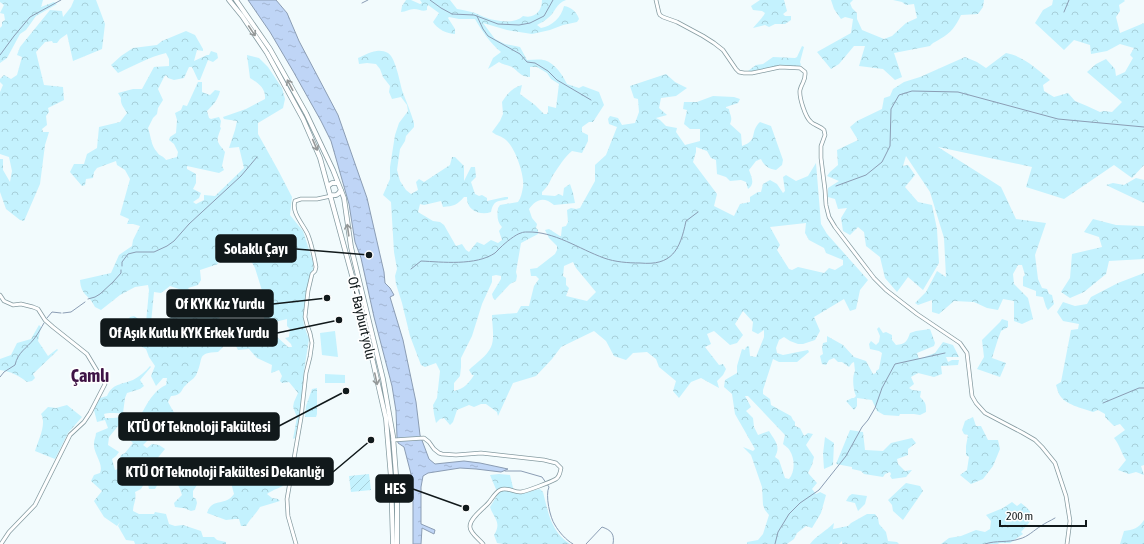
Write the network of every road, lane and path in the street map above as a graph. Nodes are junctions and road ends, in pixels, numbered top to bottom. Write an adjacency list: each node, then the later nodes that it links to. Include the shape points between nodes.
1 (229, 0): 5 (highway, Of - Bayburt yolu, one-way to 5, via 267,53 303,120 320,158)
2 (236, 0): 4 (highway, Of - Bayburt yolu, one-way to 2, via 306,113 270,48)
3 (656, 0): 15 (street, via 660,15 714,43 723,50 739,72 752,73 780,67 800,68 805,72 806,78 800,92 804,110 810,122 820,126 825,135 821,146 821,158 829,217 865,268 886,290 960,343 967,353 972,396 985,413 1035,440 1055,463 1068,506 1070,521)
4 (338, 183): 5 (highway); 6 (highway, Of - Bayburt yolu)
5 (328, 186): 7 (highway, Of - Bayburt yolu)
6 (341, 190): 7 (highway, via 335,196); 9 (highway, Of - Bayburt yolu, one-way to 6)
7 (331, 196): 11 (street, via 301,199 295,201 294,205 308,235 316,266 308,291 306,317 312,343 287,500 288,516); 12 (highway, Of - Bayburt yolu, one-way to 12, via 386,418)
8 (0, 295): 10 (street, via 4,301 13,305 21,304 38,309 45,320 87,354 105,384 84,422 70,435 35,504)
9 (394, 440): 13 (highway, Of - Bayburt yolu); 14 (street, via 424,438 442,454 482,453 556,463 560,468 560,474 556,479 521,492 506,488 500,490 477,513 470,527)
10 (1, 544)
11 (296, 544)
12 (393, 544)
13 (397, 544)
14 (483, 544)
15 (1067, 544)

